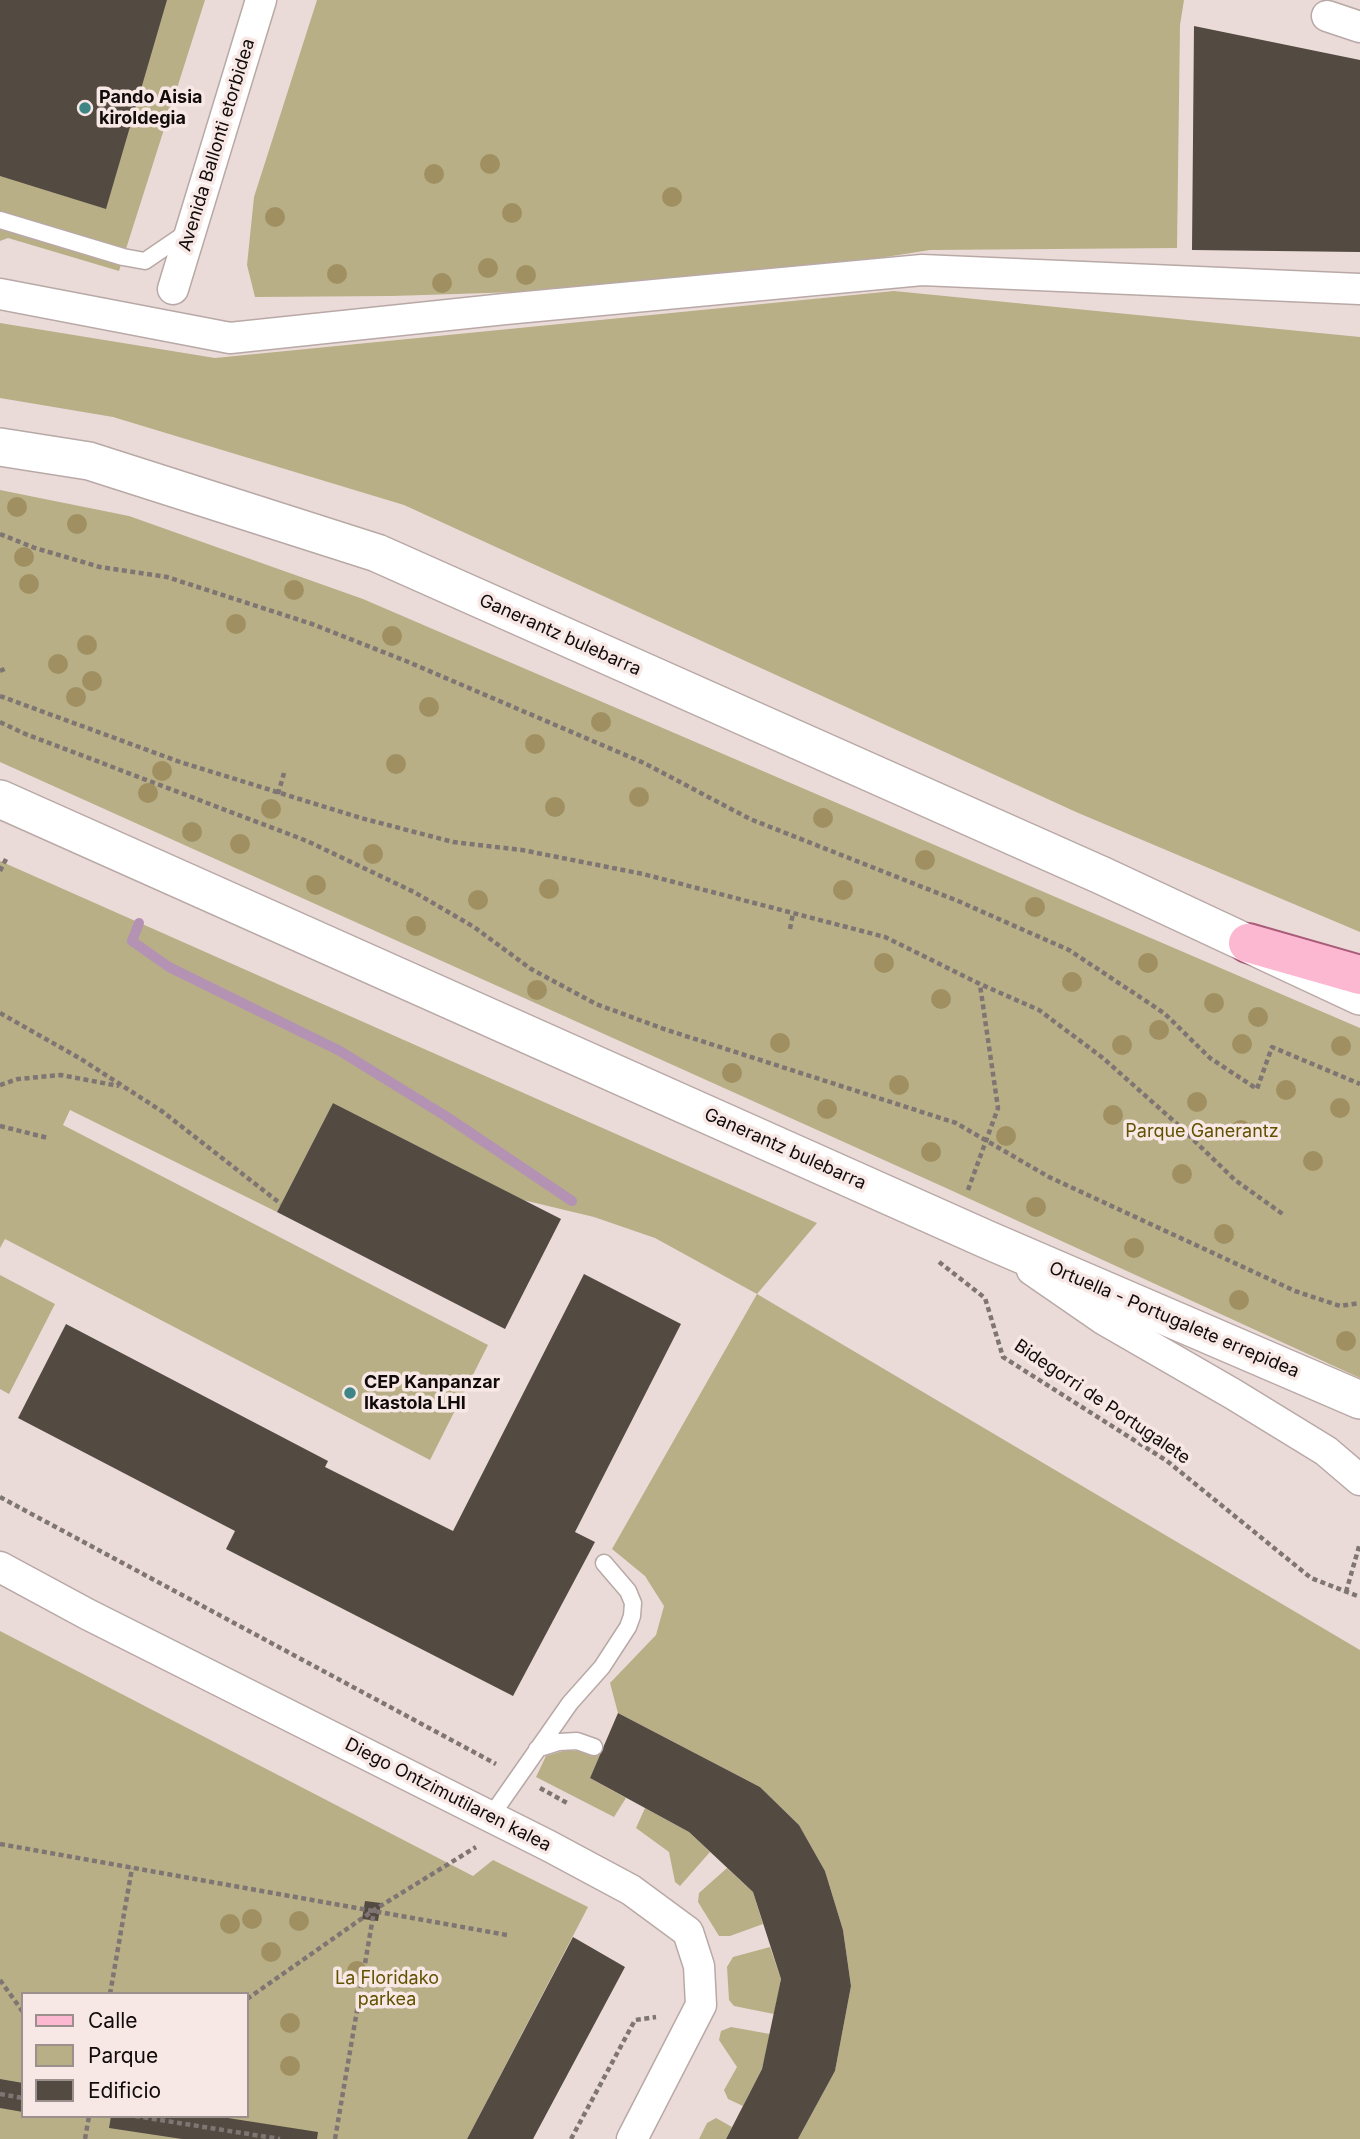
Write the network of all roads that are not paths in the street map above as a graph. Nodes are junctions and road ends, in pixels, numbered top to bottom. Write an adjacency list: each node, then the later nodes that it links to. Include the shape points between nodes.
1 (261, 0): 5 (street, Avenida Ballonti etorbidea)
2 (1326, 16): 3 (street)
3 (1360, 27)
4 (0, 220): 5 (lane, via 145,261)
5 (191, 229): 6 (street, Avenida Ballonti etorbidea)
6 (173, 289)
7 (1360, 289): 8 (street, via 922,270 230,338)
8 (0, 293)
9 (0, 447): 11 (street, Ganerantz bulebarra, via 89,461 377,553)
10 (0, 799): 14 (street, Ganerantz bulebarra)
11 (1248, 943): 12 (main road); 13 (street)
12 (1360, 975)
13 (1360, 996)
14 (973, 1233): 15 (street, Ortuella - Portugalete errepidea); 16 (street, via 1104,1319 1326,1451)
15 (1360, 1401)
16 (1360, 1480)
17 (604, 1563): 20 (lane, via 628,1591 632,1616 602,1667)
18 (0, 1567): 21 (street, Diego Ontzimutilaren kalea)
19 (594, 1747): 20 (lane, via 577,1741)
20 (537, 1749): 21 (lane)
21 (491, 1816): 22 (street, Diego Ontzimutilaren kalea, via 631,1890 688,1932 699,1966 701,2005)
22 (632, 2139)

